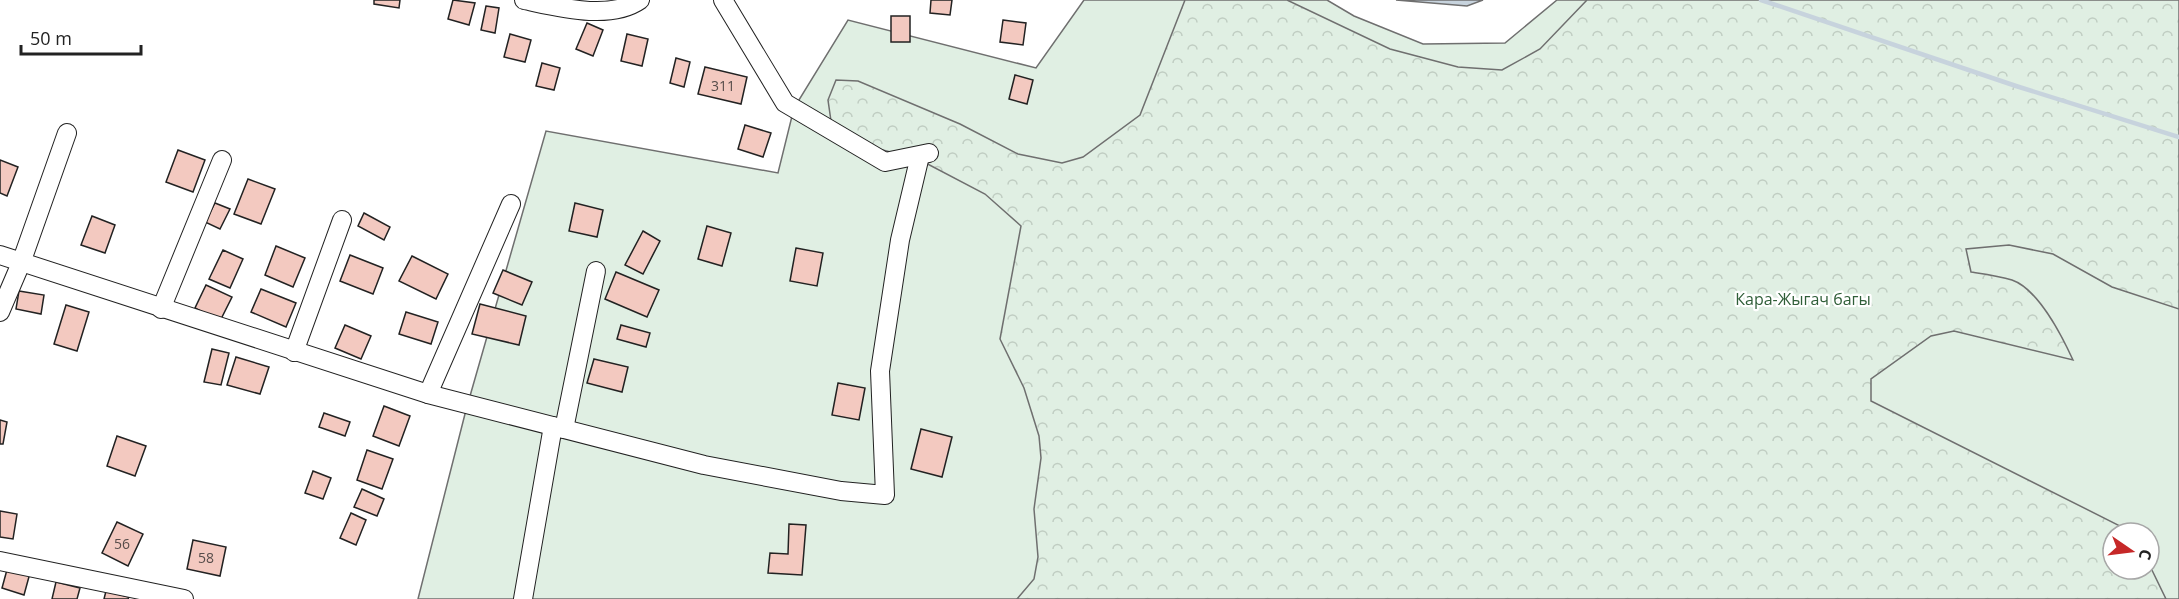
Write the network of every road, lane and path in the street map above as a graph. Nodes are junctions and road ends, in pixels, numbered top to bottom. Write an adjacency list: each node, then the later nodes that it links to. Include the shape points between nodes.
1 (524, 0): 2 (street, via 612,11)
2 (640, 0)
3 (723, 0): 15 (street, via 785,103 885,162 924,156 900,240 880,371 885,495 841,491 704,465)
4 (67, 133): 9 (street)
5 (222, 160): 11 (street)
6 (511, 204): 14 (street)
7 (342, 220): 13 (street)
8 (0, 255): 9 (street)
9 (21, 262): 11 (street); 12 (street)
10 (596, 271): 15 (street)
11 (161, 309): 13 (street)
12 (0, 312)
13 (294, 352): 14 (street)
14 (428, 394): 15 (street)
15 (559, 428): 19 (street)
16 (0, 561): 17 (street)
17 (154, 596): 18 (street)
18 (184, 599)
19 (522, 599)

